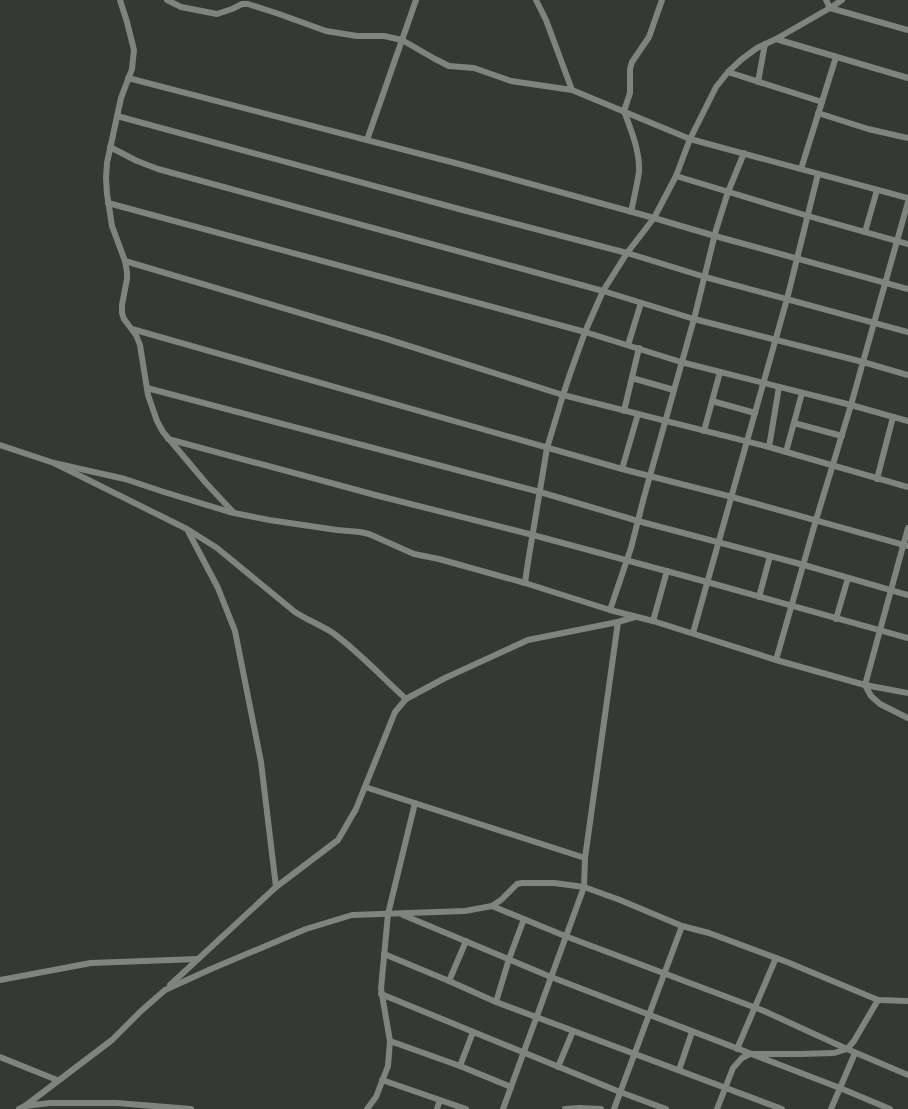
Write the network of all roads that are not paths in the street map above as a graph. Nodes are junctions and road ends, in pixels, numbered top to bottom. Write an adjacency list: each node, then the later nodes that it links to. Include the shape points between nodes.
1 (120, 0): 15 (street, via 134,50 132,69)
2 (167, 0): 11 (street, via 181,7 217,14 248,4 326,31)
3 (416, 0): 11 (street)
4 (536, 0): 18 (street)
5 (662, 0): 20 (street, via 649,37 632,62 630,93)
6 (826, 0): 8 (street)
7 (842, 0): 8 (street)
8 (830, 8): 9 (street); 10 (street)
9 (908, 30)
10 (776, 39): 12 (street); 13 (street)
11 (402, 40): 18 (street, via 449,66 474,68 511,81); 25 (street)
12 (765, 44): 14 (street, via 742,58); 17 (street)
13 (836, 57): 16 (street); 19 (street)
14 (728, 72): 17 (street); 24 (street, via 716,87)
15 (128, 78): 22 (street); 25 (street)
16 (908, 78)
17 (758, 82): 19 (street)
18 (572, 90): 20 (street)
19 (822, 102): 21 (street)
20 (624, 111): 24 (street); 36 (street, via 632,132 639,170)
21 (818, 113): 23 (street, via 868,129); 28 (street)
22 (117, 116): 26 (street); 43 (street)
23 (908, 138)
24 (690, 139): 27 (street); 30 (street)
25 (366, 140): 36 (street)
26 (110, 147): 35 (street, via 106,178); 49 (street, via 158,169)
27 (744, 153): 28 (street); 32 (street)
28 (801, 169): 29 (street)
29 (818, 174): 31 (street); 37 (street)
30 (676, 176): 32 (street); 38 (street)
31 (876, 190): 33 (street); 39 (street)
32 (728, 192): 37 (street); 40 (street)
33 (908, 198)
34 (908, 202): 41 (street)
35 (108, 203): 45 (street, via 112,226); 55 (street)
36 (631, 212): 38 (street)
37 (808, 216): 39 (street); 44 (street)
38 (654, 218): 40 (street); 43 (street)
39 (865, 232): 41 (street)
40 (715, 236): 44 (street); 46 (street)
41 (897, 241): 42 (street); 47 (street)
42 (908, 244)
43 (627, 252): 46 (street); 49 (street)
44 (798, 258): 47 (street); 50 (street)
45 (125, 261): 54 (street, via 128,272 122,313); 70 (street, via 384,338)
46 (705, 277): 50 (street); 52 (street)
47 (885, 282): 48 (street); 53 (street)
48 (908, 289)
49 (603, 291): 51 (street); 55 (street)
50 (787, 298): 53 (street); 57 (street)
51 (641, 303): 52 (street); 58 (street)
52 (694, 319): 57 (street); 60 (street)
53 (874, 322): 56 (street); 61 (street)
54 (132, 329): 67 (street, via 140,345); 86 (street)
55 (585, 332): 58 (street); 70 (street)
56 (908, 332)
57 (775, 339): 61 (street); 65 (street)
58 (628, 345): 59 (street)
59 (639, 348): 60 (street); 64 (street)
60 (681, 362): 62 (street); 68 (street)
61 (862, 362): 63 (street); 72 (street)
62 (720, 372): 65 (street); 71 (street)
63 (908, 375)
64 (632, 378): 68 (street); 73 (street)
65 (763, 384): 66 (street); 74 (street)
66 (779, 387): 69 (street); 85 (street)
67 (147, 388): 82 (street, via 157,421); 94 (street)
68 (674, 390): 77 (street)
69 (802, 393): 72 (street); 79 (street)
70 (563, 395): 73 (street); 86 (street)
71 (712, 401): 74 (street); 80 (street)
72 (851, 405): 76 (street); 81 (street)
73 (624, 411): 75 (street)
74 (755, 413): 83 (street)
75 (638, 414): 77 (street); 90 (street)
76 (893, 417): 78 (street); 92 (street)
77 (666, 421): 80 (street); 91 (street)
78 (908, 421)
79 (794, 423): 81 (street); 87 (street)
80 (704, 431): 83 (street)
81 (842, 436): 89 (street)
82 (168, 439): 96 (street); 101 (street)
83 (746, 442): 85 (street); 95 (street)
84 (0, 445): 88 (street)
85 (769, 447): 87 (street)
86 (547, 448): 90 (street); 94 (street)
87 (786, 452): 89 (street)
88 (54, 463): 96 (street, via 125,479); 100 (street)
89 (833, 466): 92 (street); 98 (street)
90 (622, 469): 91 (street)
91 (650, 476): 95 (street); 97 (street)
92 (877, 479): 93 (street)
93 (908, 487)
94 (540, 492): 97 (street); 101 (street)
95 (732, 497): 98 (street); 102 (street)
96 (234, 513): 110 (street, via 369,534 414,554)
97 (638, 520): 102 (street); 105 (street)
98 (816, 520): 103 (street); 106 (street)
99 (908, 528): 103 (street)
100 (187, 529): 126 (street, via 216,548 295,612 347,644); 131 (street, via 218,588 235,631 261,762)
101 (532, 535): 105 (street); 110 (street)
102 (719, 542): 104 (street); 109 (street)
103 (906, 545): 111 (street)
104 (770, 556): 106 (street); 113 (street)
105 (627, 561): 107 (street); 115 (street)
106 (804, 565): 108 (street); 114 (street)
107 (667, 571): 109 (street); 118 (street)
108 (848, 578): 111 (street); 117 (street)
109 (707, 582): 113 (street); 121 (street)
110 (525, 583): 115 (street)
111 (891, 590): 112 (street); 120 (street)
112 (908, 595)
113 (759, 597): 114 (street)
114 (792, 606): 117 (street); 123 (street)
115 (610, 610): 116 (street)
116 (636, 616): 118 (street); 119 (street)
117 (836, 619): 120 (street)
118 (654, 621): 121 (street)
119 (618, 622): 126 (street, via 528,640); 130 (street)
120 (879, 631): 122 (street); 124 (street)
121 (693, 633): 123 (street)
122 (908, 638)
123 (776, 660): 124 (street)
124 (865, 685): 125 (street); 127 (street, via 871,696 880,704)
125 (908, 692)
126 (406, 699): 128 (street, via 395,712)
127 (908, 718)
128 (365, 787): 129 (street); 131 (street, via 338,840)
129 (415, 803): 130 (street); 134 (street)
130 (586, 858): 132 (street)
131 (276, 887): 142 (street)
132 (584, 888): 133 (street, via 540,882 517,884); 137 (street); 138 (street)
133 (492, 906): 135 (street, via 465,912); 136 (street)
134 (388, 914): 135 (street); 140 (street); 148 (street, via 352,915 306,929)
135 (401, 914): 139 (street)
136 (524, 919): 138 (street); 143 (street)
137 (682, 926): 141 (street, via 709,933); 144 (street)
138 (566, 936): 144 (street); 145 (street)
139 (466, 941): 143 (street); 147 (street)
140 (384, 954): 147 (street); 149 (street)
141 (776, 958): 150 (street); 153 (street)
142 (198, 959): 146 (street, via 92,963); 148 (street)
143 (509, 959): 145 (street); 152 (street)
144 (664, 973): 153 (street); 154 (street)
145 (551, 977): 154 (street); 155 (street)
146 (0, 980)
147 (449, 981): 152 (street)
148 (165, 990): 171 (street, via 112,1040)
149 (381, 994): 157 (street); 159 (street)
150 (878, 1000): 151 (street); 161 (street)
151 (908, 1001)
152 (496, 1002): 155 (street)
153 (755, 1007): 160 (street); 161 (street)
154 (649, 1015): 158 (street); 163 (street)
155 (537, 1017): 156 (street); 162 (street)
156 (573, 1031): 163 (street); 168 (street)
157 (473, 1032): 162 (street); 167 (street)
158 (692, 1032): 160 (street); 169 (street)
159 (390, 1041): 167 (street); 172 (street, via 388,1066)
160 (737, 1049): 165 (street)
161 (847, 1049): 164 (street); 165 (street, via 834,1053)
162 (524, 1053): 168 (street); 173 (street)
163 (635, 1053): 169 (street); 176 (street)
164 (855, 1053): 170 (street); 175 (street)
165 (750, 1054): 174 (street, via 733,1068); 175 (street)
166 (0, 1057): 171 (street)
167 (460, 1066): 173 (street)
168 (558, 1067): 176 (street)
169 (679, 1070): 174 (street)
170 (908, 1075)
171 (57, 1080): 179 (street)
172 (382, 1080): 177 (street); 181 (street, via 376,1097)
173 (511, 1088): 184 (street)
174 (725, 1088): 189 (street); 190 (street)
175 (840, 1088): 191 (street); 192 (street)
176 (620, 1092): 187 (street); 188 (street)
177 (440, 1100): 182 (street); 183 (street)
178 (49, 1106): 179 (street); 180 (street, via 117,1103)
179 (22, 1107)
180 (191, 1109)
181 (367, 1109)
182 (437, 1109)
183 (466, 1109)
184 (503, 1109)
185 (564, 1109): 186 (street)
186 (601, 1109)
187 (614, 1109)
188 (666, 1109)
189 (717, 1109)
190 (782, 1109)
191 (831, 1109)
192 (890, 1109)

